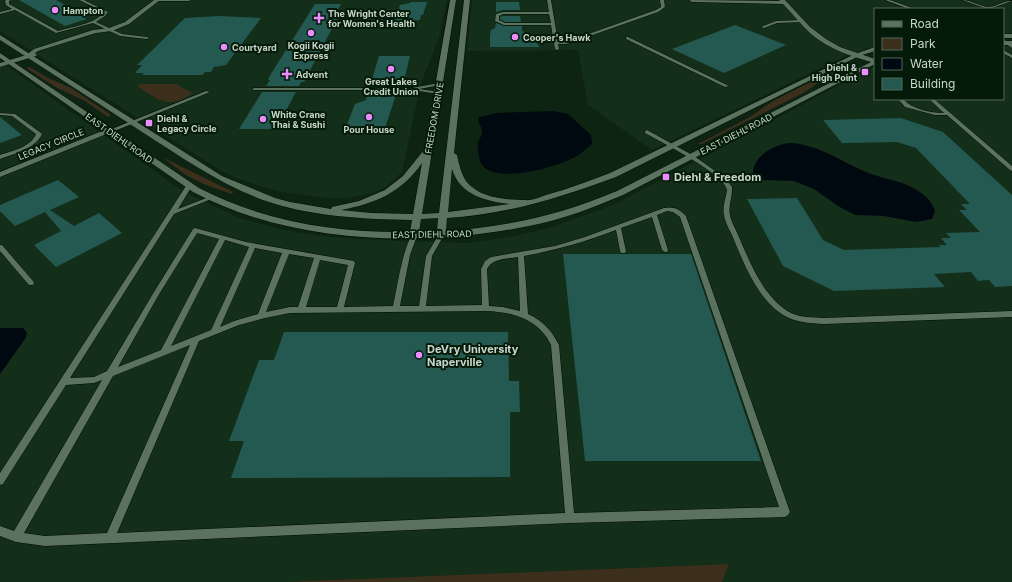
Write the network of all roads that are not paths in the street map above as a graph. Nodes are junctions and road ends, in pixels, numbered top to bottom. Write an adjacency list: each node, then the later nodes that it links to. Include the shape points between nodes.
1 (9, 0): 16 (lane, via 7,4)
2 (81, 0): 20 (lane, via 106,12)
3 (157, 0): 4 (lane); 23 (street, via 130,21)
4 (189, 0)
5 (452, 0): 37 (street, FREEDOM DRIVE)
6 (467, 0): 51 (street, FREEDOM DRIVE)
7 (549, 0): 18 (lane)
8 (662, 0): 27 (lane, via 663,7 657,11 566,43)
9 (692, 0): 13 (street)
10 (887, 0): 14 (lane)
11 (964, 0): 15 (lane)
12 (1008, 0): 15 (lane)
13 (784, 2): 19 (street)
14 (910, 8)
15 (987, 8)
16 (15, 9): 17 (lane); 20 (lane, via 57,32)
17 (0, 13)
18 (551, 15): 21 (lane); 21 (lane, via 497,18 497,21 504,24)
19 (802, 21): 22 (lane, via 776,22); 31 (street, via 820,38)
20 (94, 22): 23 (lane)
21 (553, 24): 27 (lane)
22 (762, 27)
23 (110, 30): 25 (lane, via 127,37); 32 (street, via 43,55)
24 (0, 37): 32 (street, EAST DIEHL ROAD)
25 (147, 38)
26 (627, 38): 38 (lane)
27 (556, 43): 28 (lane)
28 (557, 49)
29 (874, 49): 31 (street, EAST DIEHL ROAD)
30 (0, 55): 33 (street, EAST DIEHL ROAD)
31 (856, 55): 34 (street); 50 (street, EAST DIEHL ROAD)
32 (29, 56): 33 (street); 47 (street, EAST DIEHL ROAD)
33 (10, 62): 36 (street); 48 (street, EAST DIEHL ROAD)
34 (874, 62)
35 (874, 63): 54 (street, EAST DIEHL ROAD)
36 (0, 65)
37 (439, 84): 40 (lane); 42 (street, FREEDOM DRIVE)
38 (727, 86)
39 (254, 89): 40 (lane)
40 (413, 89): 42 (lane)
41 (208, 92): 47 (lane)
42 (438, 93): 52 (street, FREEDOM DRIVE)
43 (901, 100): 46 (lane, via 907,106 935,114)
44 (932, 100): 46 (lane)
45 (0, 114): 53 (lane, via 12,115 38,134 36,141 28,146)
46 (949, 114): 55 (lane)
47 (133, 123): 48 (lane); 60 (street, EAST DIEHL ROAD, via 226,182 265,198)
48 (110, 132): 56 (street, LEGACY CIRCLE); 57 (street, EAST DIEHL ROAD)
49 (647, 132): 50 (lane)
50 (671, 147): 54 (lane); 59 (street, EAST DIEHL ROAD, via 592,184)
51 (452, 150): 59 (street, via 458,175 465,186 477,195 491,199); 63 (street, FREEDOM DRIVE)
52 (428, 151): 60 (street, via 403,181 385,194); 64 (street, FREEDOM DRIVE)
53 (0, 157)
54 (689, 158): 66 (street, EAST DIEHL ROAD, via 606,199 563,215 504,229); 82 (lane, via 712,171 729,187 727,215 760,287 786,314 802,319 824,321)
55 (1012, 169)
56 (0, 175)
57 (189, 186): 58 (street, EAST DIEHL ROAD); 61 (lane)
58 (211, 198): 61 (lane); 67 (street, EAST DIEHL ROAD, via 271,220 295,225 356,233)
59 (532, 202): 63 (street, EAST DIEHL ROAD, via 497,210)
60 (325, 211): 64 (street, EAST DIEHL ROAD)
61 (172, 214): 89 (lane)
62 (654, 214): 65 (lane); 71 (lane); 91 (lane, via 674,209 683,216 785,512)
63 (444, 216): 64 (street, EAST DIEHL ROAD); 66 (street, FREEDOM DRIVE)
64 (417, 217): 67 (street, FREEDOM DRIVE)
65 (618, 227): 72 (lane); 74 (lane, via 555,248)
66 (441, 235): 67 (street, EAST DIEHL ROAD); 79 (lane, via 429,256)
67 (414, 236): 78 (lane, via 407,255)
68 (223, 238): 69 (lane); 87 (lane); 88 (lane, via 195,230)
69 (254, 246): 73 (lane); 85 (lane)
70 (0, 247): 76 (lane)
71 (665, 250)
72 (623, 251)
73 (286, 252): 75 (lane); 84 (lane)
74 (521, 254): 77 (lane, via 493,259 487,263 484,269); 83 (lane)
75 (318, 258): 80 (lane); 81 (lane, via 352,263)
76 (31, 283)
77 (486, 308): 79 (lane); 83 (lane, via 504,309)
78 (396, 309): 79 (lane); 81 (lane)
79 (422, 309)
80 (301, 310): 81 (lane); 84 (lane)
81 (340, 310)
82 (1012, 314)
83 (524, 315): 91 (lane, via 547,332 556,345)
84 (261, 316): 85 (lane)
85 (214, 332): 86 (lane)
86 (196, 340): 87 (lane); 94 (lane)
87 (164, 352): 88 (lane)
88 (112, 372): 89 (lane, via 94,380); 93 (lane)
89 (64, 382): 90 (lane)
90 (0, 481)
91 (570, 518): 94 (lane)
92 (0, 531): 93 (lane)
93 (16, 537): 94 (lane, via 45,541)
94 (110, 538)

